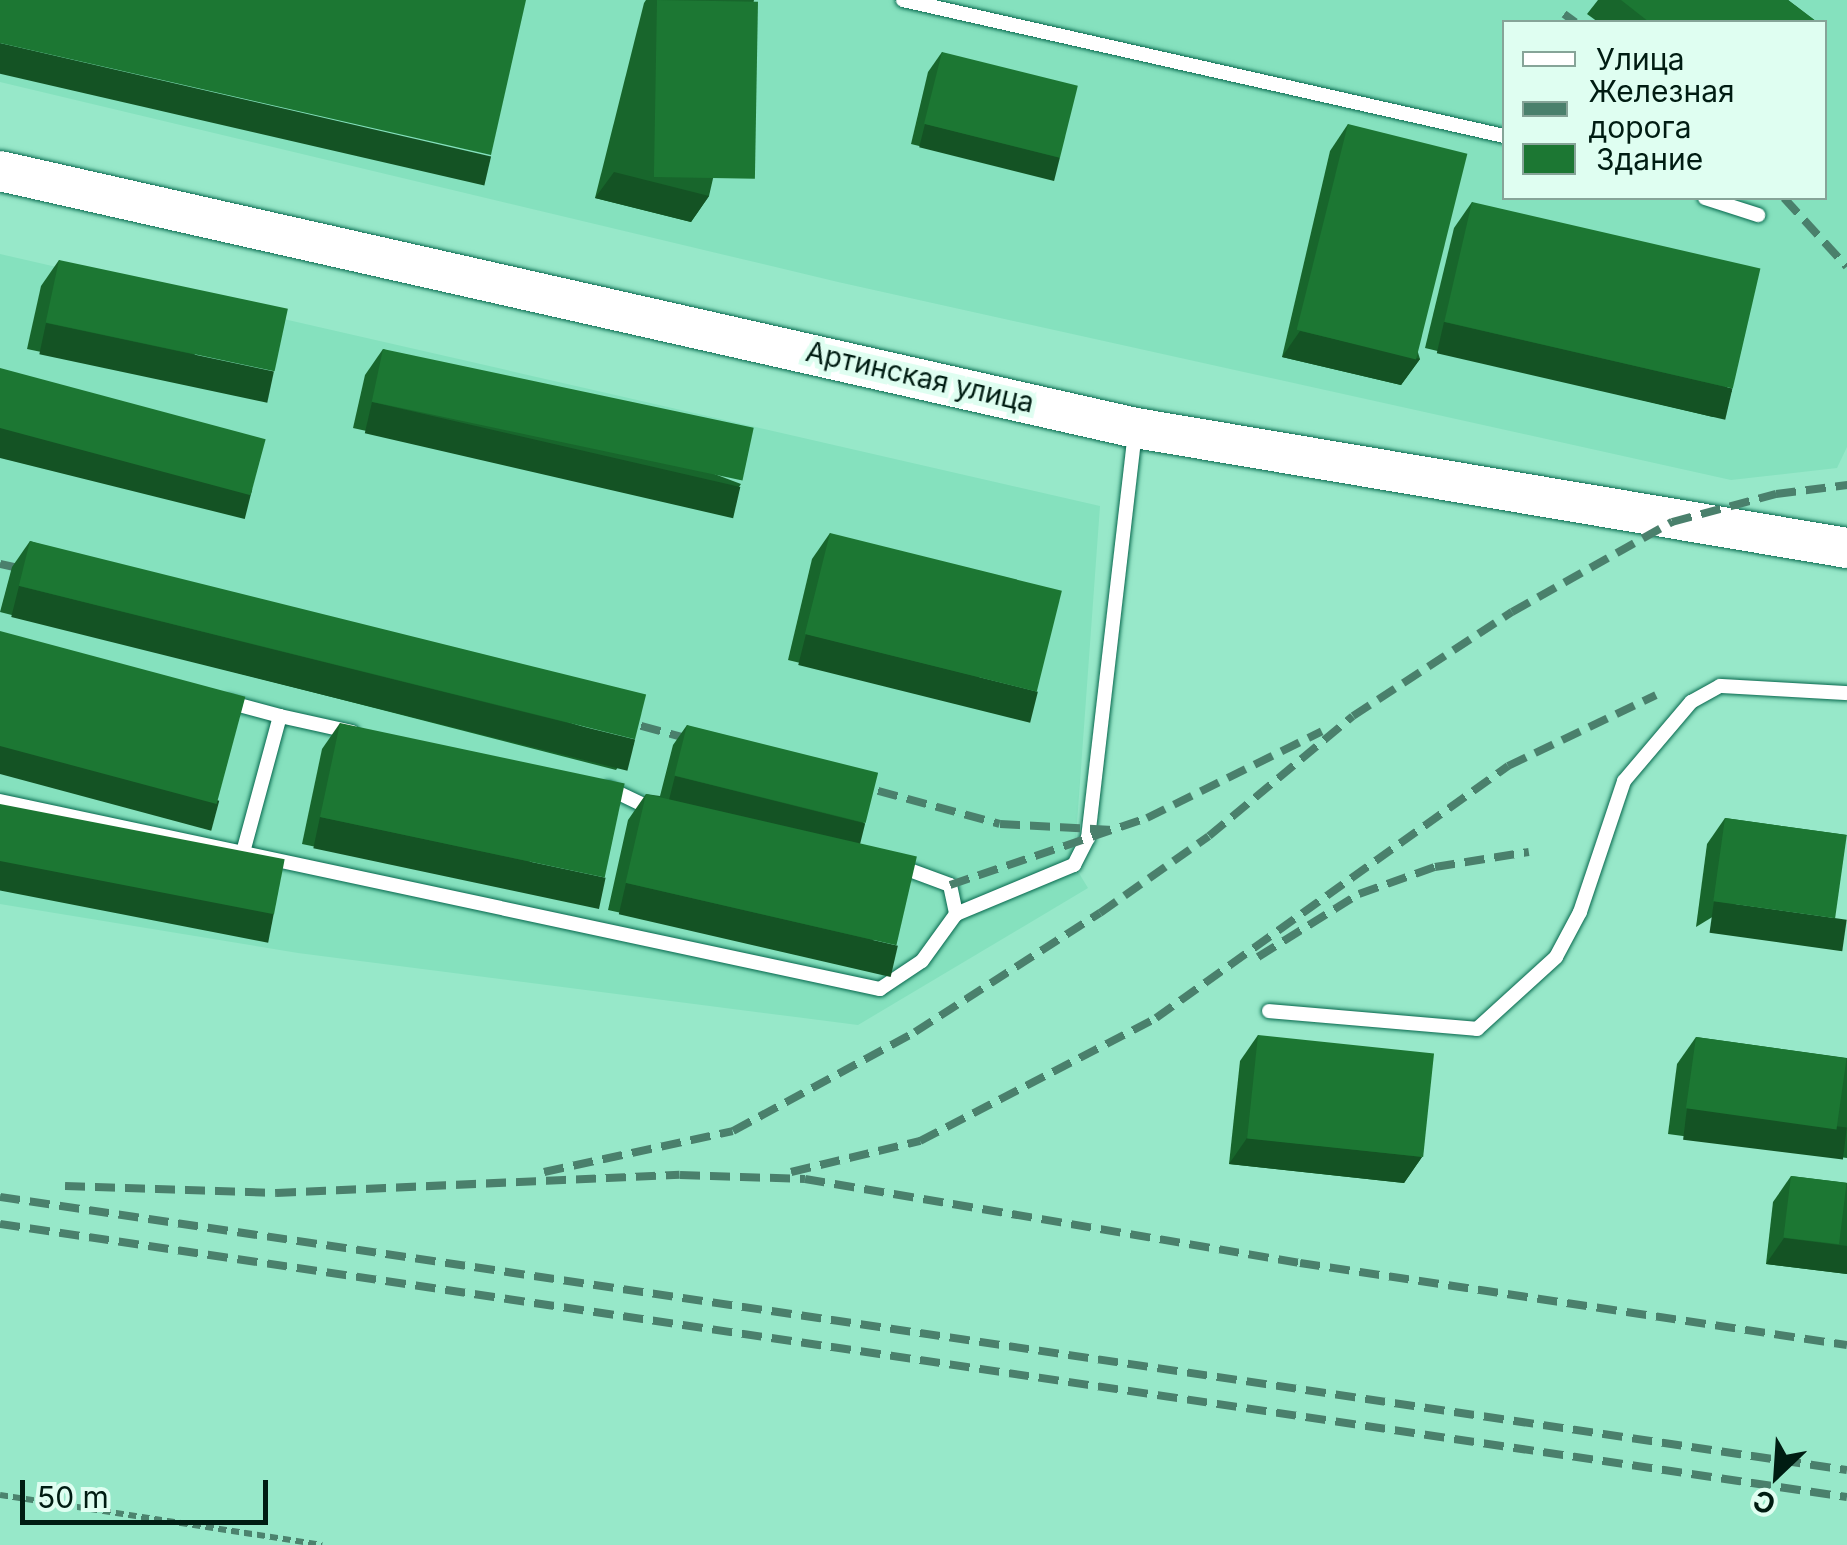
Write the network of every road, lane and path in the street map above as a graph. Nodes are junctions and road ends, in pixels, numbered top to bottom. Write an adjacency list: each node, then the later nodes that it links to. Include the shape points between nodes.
1 (903, 0): 2 (lane)
2 (1502, 136)
3 (0, 171): 6 (street, Артинская улица)
4 (1712, 200): 5 (lane)
5 (1758, 215)
6 (1136, 428): 7 (street, Артинская улица); 17 (lane, via 1088,838 1074,865)
7 (1847, 548)
8 (1847, 693): 18 (lane, via 1720,686 1690,702 1624,781 1580,912 1556,957 1477,1029)
9 (205, 695): 10 (lane)
10 (280, 716): 11 (lane); 15 (lane)
11 (372, 736)
12 (595, 786): 14 (lane)
13 (0, 801): 15 (lane)
14 (679, 817)
15 (244, 852): 17 (lane, via 880,990 922,961)
16 (869, 860): 17 (lane, via 950,885)
17 (956, 914)
18 (1269, 1011)
19 (0, 1496): 20 (path)
20 (322, 1545)

